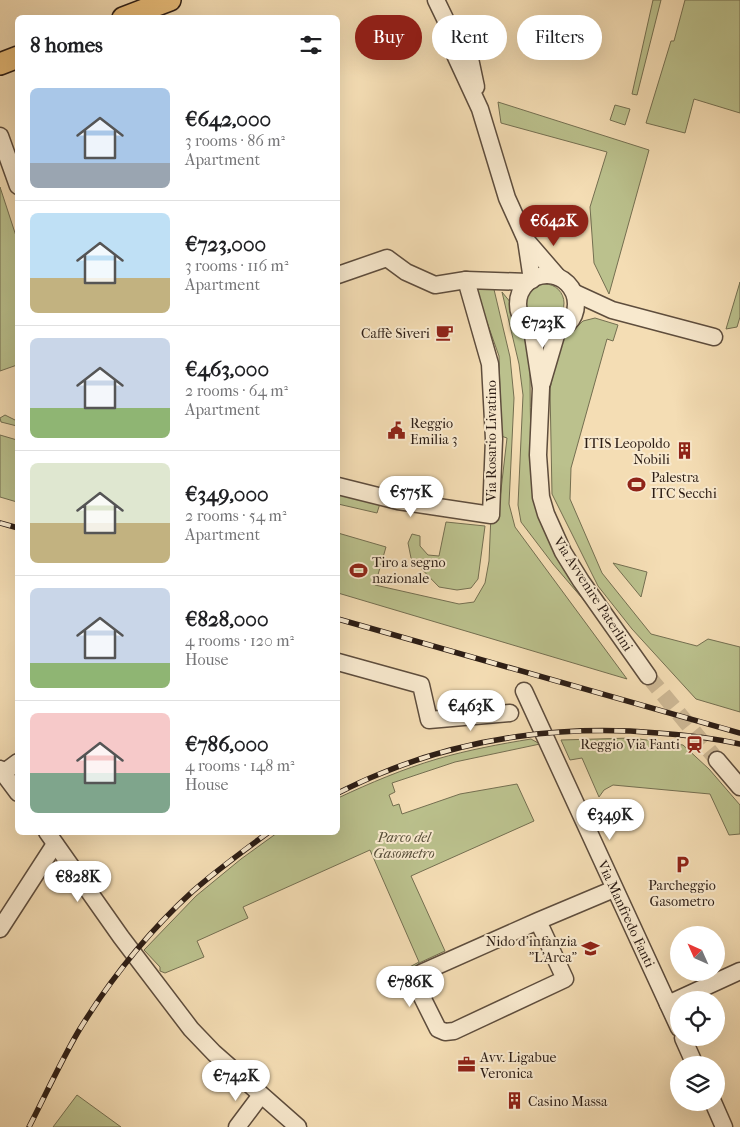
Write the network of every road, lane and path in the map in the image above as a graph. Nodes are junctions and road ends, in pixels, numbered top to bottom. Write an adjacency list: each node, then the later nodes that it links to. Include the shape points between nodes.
1 (170, 0): 3 (main road)
2 (436, 0): 8 (street, via 450,29 461,36 470,54 480,109 507,198)
3 (131, 15)
4 (15, 58): 5 (main road)
5 (0, 64)
6 (0, 136): 7 (street)
7 (15, 178)
8 (526, 240): 10 (street); 13 (street)
9 (340, 274): 11 (street, via 387,258 406,272 435,285)
10 (558, 276): 13 (street, via 542,275); 14 (street)
11 (466, 280): 12 (street); 22 (street, Via Rosario Livatino, via 490,364 494,439 491,515 398,501)
12 (496, 281): 13 (street); 15 (street)
13 (530, 281): 15 (street)
14 (574, 293): 16 (street); 17 (street)
15 (519, 297): 18 (street, Via Avvenire Paterlini, via 520,315)
16 (612, 310): 17 (street); 20 (street)
17 (576, 311): 19 (street, Via Avvenire Paterlini, via 570,323)
18 (532, 330): 19 (street); 21 (street, Via Avvenire Paterlini)
19 (557, 332): 21 (street, Via Avvenire Paterlini)
20 (714, 337)
21 (541, 388): 24 (street, Via Avvenire Paterlini, via 538,455 541,497 546,514 581,582)
22 (340, 486)
23 (340, 663): 26 (street, via 421,685 429,720)
24 (648, 676)
25 (524, 691): 33 (street, Via Manfredo Fanti)
26 (510, 713)
27 (717, 760): 30 (street)
28 (15, 764): 29 (street)
29 (2, 771): 31 (street)
30 (740, 787)
31 (15, 789)
32 (51, 838): 35 (street); 39 (street, via 191,1029)
33 (614, 889): 34 (street); 37 (street, Via Manfredo Fanti)
34 (538, 921): 34 (street, via 420,974 416,985 438,1029 454,1031 565,978)
35 (0, 929)
36 (740, 970): 37 (street)
37 (668, 1004): 38 (street, Via Manfredo Fanti)
38 (670, 1008)
39 (261, 1095): 41 (street); 42 (street)
40 (717, 1111): 43 (street)
41 (237, 1127)
42 (298, 1127)
43 (724, 1127)

